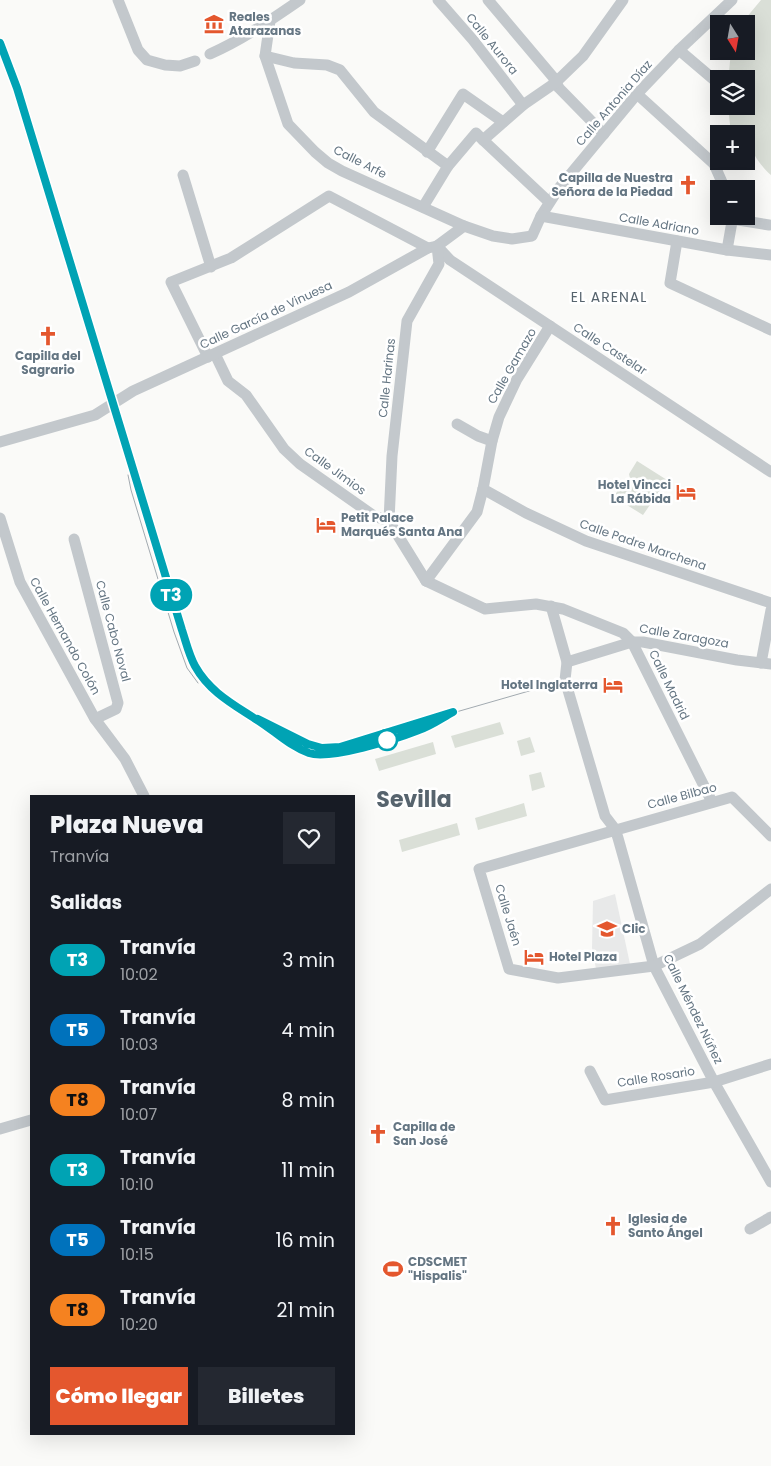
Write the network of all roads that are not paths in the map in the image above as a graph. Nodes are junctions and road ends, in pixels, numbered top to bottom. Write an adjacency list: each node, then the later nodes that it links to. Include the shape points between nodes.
1 (118, 0): 11 (street, via 138,50 146,60 180,66)
2 (300, 0): 7 (street)
3 (438, 0): 15 (street, Calle Aurora)
4 (488, 0): 13 (street)
5 (623, 0): 13 (street, via 583,56)
6 (732, 0): 8 (street, Calle Antonia Díaz)
7 (270, 21): 9 (street); 10 (street, Calle Arfe)
8 (679, 50): 12 (street); 14 (street, Calle Antonia Díaz)
9 (210, 54)
10 (266, 56): 19 (street, via 340,70 374,112); 24 (street, Calle Arfe, via 288,124 315,152 328,164)
11 (195, 61)
12 (710, 76)
13 (556, 83): 15 (street); 17 (street)
14 (638, 94): 17 (street, Calle Antonia Díaz); 22 (street, via 714,164)
15 (523, 105): 16 (street)
16 (504, 122): 18 (street); 19 (street, via 464,94)
17 (604, 134): 23 (street, Calle Antonia Díaz)
18 (484, 140): 20 (street, via 476,133); 23 (street)
19 (427, 152): 20 (street)
20 (448, 166): 24 (street)
21 (183, 175): 35 (street)
22 (721, 180)
23 (549, 202): 25 (street, Calle Antonia Díaz)
24 (423, 207): 28 (street, Calle Arfe)
25 (542, 216): 30 (street, Calle Antonia Díaz); 31 (street, Calle Adriano)
26 (755, 223): 29 (street)
27 (732, 225): 33 (street)
28 (464, 226): 30 (street, Calle Arfe, via 512,239); 32 (street, Calle García de Vinuesa)
29 (769, 226)
30 (532, 236)
31 (677, 241): 33 (street, Calle Adriano); 37 (street, via 670,283)
32 (433, 247): 35 (street, Calle Castelar, via 329,196 231,258); 36 (street, Calle Castelar); 38 (street, Calle García de Vinuesa, via 349,292); 45 (street, Calle Harinas, via 439,264 407,321 392,456)
33 (727, 250): 34 (street, Calle Adriano)
34 (771, 256)
35 (211, 267): 38 (street, Calle Jimios, via 171,282)
36 (550, 326): 40 (street, Calle Gamazo, via 510,394); 42 (street, Calle Castelar)
37 (771, 330)
38 (212, 356): 41 (street, Calle García de Vinuesa, via 134,391 95,415); 45 (street, Calle Jimios, via 228,382 246,395 284,449 300,464 374,516)
39 (457, 424): 40 (street)
40 (492, 441): 43 (street, Calle Gamazo)
41 (0, 442)
42 (771, 472)
43 (483, 489): 47 (street, Calle Gamazo, via 477,512); 48 (street, Calle Padre Marchena, via 586,541)
44 (0, 518): 54 (street, Calle Hernando Colón, via 20,582)
45 (389, 521): 47 (street)
46 (74, 538): 54 (street, Calle Cabo Noval, via 118,703 116,709)
47 (426, 581): 49 (street, Calle Zaragoza, via 485,609 536,604)
48 (771, 603)
49 (551, 606): 51 (street, Calle Zaragoza, via 623,633); 52 (street, Calle Méndez Núñez)
50 (771, 610): 53 (street)
51 (632, 642): 52 (street, Calle Madrid); 53 (street, Calle Zaragoza); 56 (street, Calle Madrid)
52 (566, 658): 57 (street, Calle Méndez Núñez, via 565,680 605,816)
53 (766, 663)
54 (95, 719): 55 (street, Calle Hernando Colón, via 124,759)
55 (143, 795)
56 (712, 802): 57 (street, Calle Bilbao); 58 (street, Calle Bilbao, via 732,797)
57 (616, 834): 59 (street, Calle Bilbao); 61 (street, Calle Méndez Núñez)
58 (771, 836)
59 (479, 869): 61 (street, Calle Jaén, via 509,969 558,978)
60 (771, 889): 61 (street, via 700,944)
61 (654, 966): 64 (street, Calle Méndez Núñez)
62 (771, 1064): 64 (street)
63 (590, 1071): 64 (street, Calle Rosario, via 605,1100)
64 (714, 1082): 67 (street, Calle Méndez Núñez)
65 (30, 1120): 66 (street)
66 (0, 1129)
67 (771, 1182)
68 (771, 1217): 69 (street)
69 (750, 1229)

